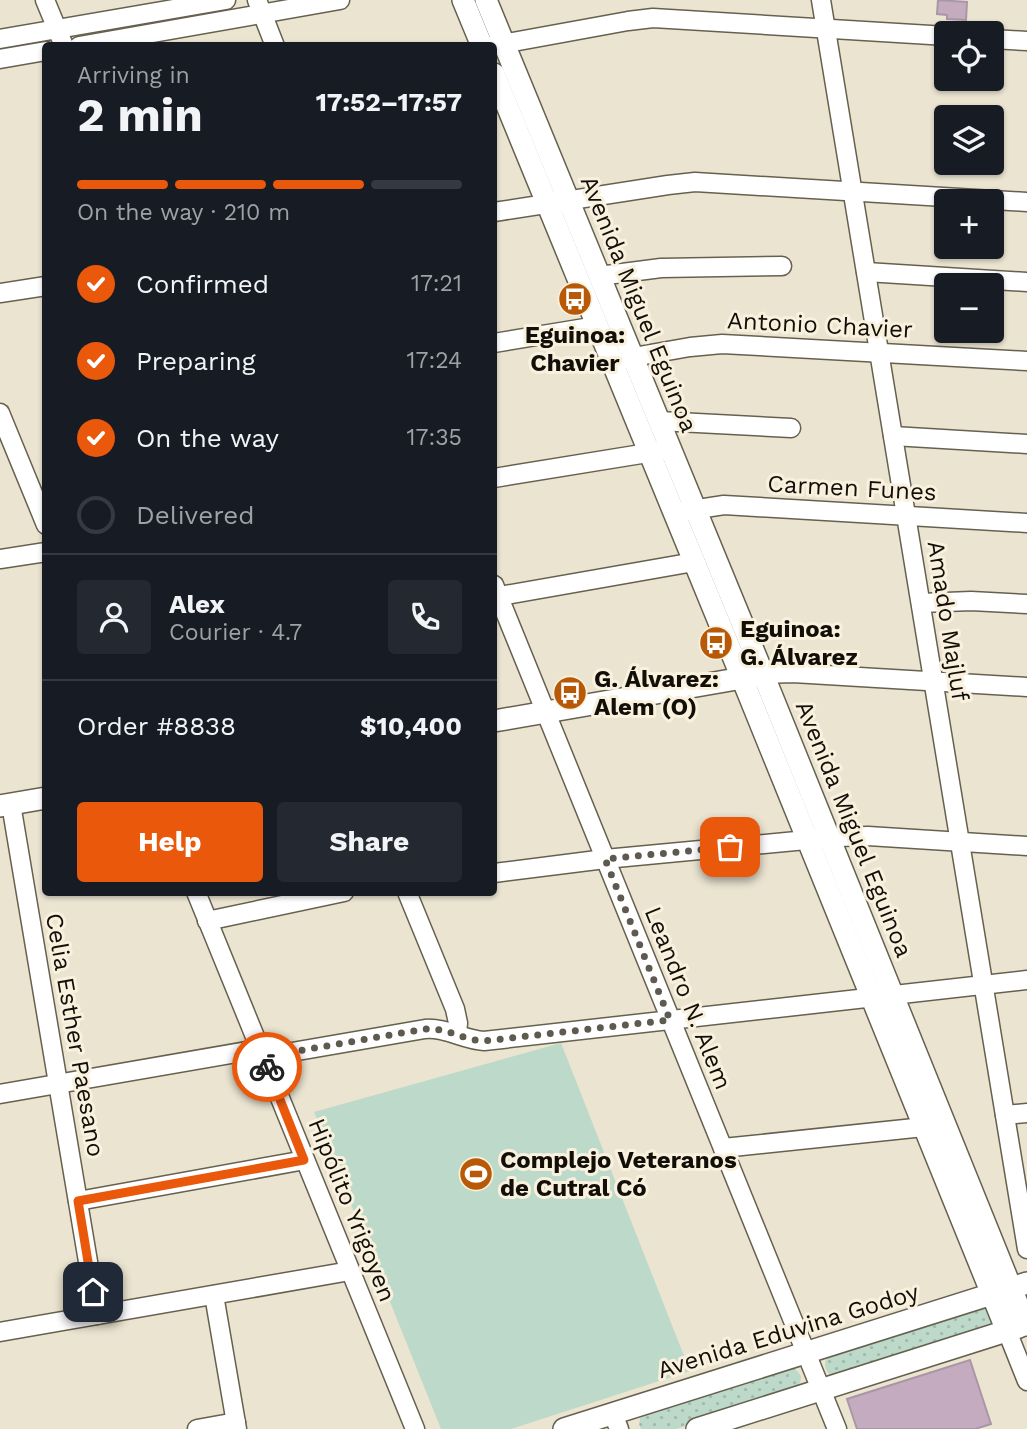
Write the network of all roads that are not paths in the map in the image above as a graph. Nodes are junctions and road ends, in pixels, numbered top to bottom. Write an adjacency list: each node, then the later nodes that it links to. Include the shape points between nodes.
1 (45, 0): 10 (street)
2 (226, 0): 10 (street)
3 (340, 0): 7 (street)
4 (463, 0): 16 (main road)
5 (486, 0): 17 (main road, Avenida Miguel Eguinoa)
6 (821, 0): 8 (street, Amado Majluf)
7 (260, 7): 14 (street); 15 (street)
8 (826, 28): 9 (street); 18 (street, via 645,18); 22 (street, Amado Majluf)
9 (934, 35)
10 (60, 37): 11 (street)
11 (0, 39)
12 (1004, 40): 13 (street)
13 (1027, 41)
14 (98, 42)
15 (273, 42)
16 (480, 42)
17 (496, 42)
18 (497, 44): 23 (main road, Avenida Miguel Eguinoa)
19 (42, 52): 20 (street)
20 (0, 59)
21 (497, 81): 25 (main road, Avenida Miguel Eguinoa)
22 (853, 192): 23 (street, via 686,183); 24 (street); 28 (street, Amado Majluf)
23 (568, 200): 25 (street); 29 (main road, Avenida Miguel Eguinoa)
24 (1027, 202)
25 (547, 203): 26 (street); 33 (main road, Avenida Miguel Eguinoa)
26 (497, 211)
27 (782, 266): 29 (street, via 661,268)
28 (866, 272): 30 (street); 35 (street, Amado Majluf)
29 (599, 276): 36 (main road, Avenida Miguel Eguinoa)
30 (1027, 282)
31 (42, 287): 32 (street)
32 (0, 293)
33 (597, 326): 34 (street); 36 (main road, Avenida Miguel Eguinoa)
34 (497, 343)
35 (880, 353): 36 (street, Antonio Chavier, via 722,344); 37 (street, Antonio Chavier); 41 (street, Amado Majluf)
36 (622, 359): 39 (main road, Avenida Miguel Eguinoa); 43 (main road, Avenida Miguel Eguinoa)
37 (1027, 361)
38 (0, 413): 46 (street)
39 (659, 421): 40 (street); 43 (main road, Avenida Miguel Eguinoa)
40 (791, 428)
41 (893, 436): 42 (street); 47 (street, Amado Majluf)
42 (1027, 444)
43 (660, 451): 44 (street); 45 (main road, Avenida Miguel Eguinoa)
44 (497, 478)
45 (685, 511): 47 (street, Carmen Funes, via 730,506); 51 (main road, Avenida Miguel Eguinoa); 56 (main road, Avenida Miguel Eguinoa)
46 (42, 515)
47 (906, 516): 48 (street, Carmen Funes); 54 (street, Amado Majluf)
48 (1027, 523)
49 (42, 553): 50 (street)
50 (0, 559)
51 (694, 562): 52 (street); 56 (main road, Avenida Miguel Eguinoa)
52 (497, 593)
53 (497, 598): 59 (street, Leandro N. Alem)
54 (921, 603): 55 (street); 57 (street, Amado Majluf)
55 (1027, 604)
56 (752, 676): 57 (street, via 793,673); 59 (main road); 63 (main road, Avenida Miguel Eguinoa)
57 (934, 681): 58 (street); 64 (street, Amado Majluf)
58 (1027, 687)
59 (545, 712): 60 (main road); 66 (street, Leandro N. Alem)
60 (497, 720)
61 (42, 799): 62 (main road)
62 (5, 805): 78 (street, Celia Esther Paesano)
63 (818, 839): 64 (street, via 859,836); 66 (street); 74 (main road, Avenida Miguel Eguinoa)
64 (960, 842): 65 (street); 73 (street, Amado Majluf)
65 (1027, 846)
66 (605, 859): 67 (street); 75 (street, Leandro N. Alem)
67 (497, 873)
68 (198, 896): 71 (street, Hipólito Yrigoyen)
69 (325, 896): 71 (street)
70 (409, 896): 76 (street, via 455,1009)
71 (207, 921): 77 (street, Hipólito Yrigoyen)
72 (1027, 980): 73 (street)
73 (984, 985): 74 (street); 81 (street, Amado Majluf)
74 (882, 996): 75 (street); 82 (main road, Avenida Miguel Eguinoa); 88 (main road, Avenida Miguel Eguinoa)
75 (670, 1020): 76 (street, via 484,1041); 83 (street, Leandro N. Alem)
76 (457, 1034): 77 (street, via 435,1028)
77 (261, 1053): 78 (street); 84 (street, Hipólito Yrigoyen)
78 (58, 1084): 79 (street); 85 (street, Celia Esther Paesano)
79 (0, 1094)
80 (1027, 1113): 81 (street)
81 (1005, 1115): 86 (street, Amado Majluf)
82 (924, 1127): 83 (street); 88 (main road, Avenida Miguel Eguinoa)
83 (723, 1148): 93 (street, Leandro N. Alem)
84 (304, 1160): 85 (street); 87 (street, Hipólito Yrigoyen)
85 (78, 1201): 90 (street, Celia Esther Paesano)
86 (1027, 1249)
87 (350, 1271): 89 (street); 99 (street, Hipólito Yrigoyen)
88 (1010, 1289): 91 (main road, Avenida Miguel Eguinoa); 93 (main road, Avenida Eduvina Godoy)
89 (214, 1295): 90 (street); 97 (street)
90 (97, 1315): 92 (street)
91 (1022, 1327): 94 (street, Avenida Miguel Eguinoa); 95 (main road)
92 (0, 1332)
93 (806, 1353): 95 (street, Leandro N. Alem); 96 (main road, Avenida Eduvina Godoy)
94 (1027, 1381)
95 (821, 1390): 101 (main road); 102 (street, Leandro N. Alem)
96 (616, 1421): 100 (main road, Avenida Eduvina Godoy)
97 (237, 1426): 98 (street)
98 (197, 1429)
99 (415, 1429)
100 (564, 1429)
101 (697, 1429)
102 (837, 1429)

